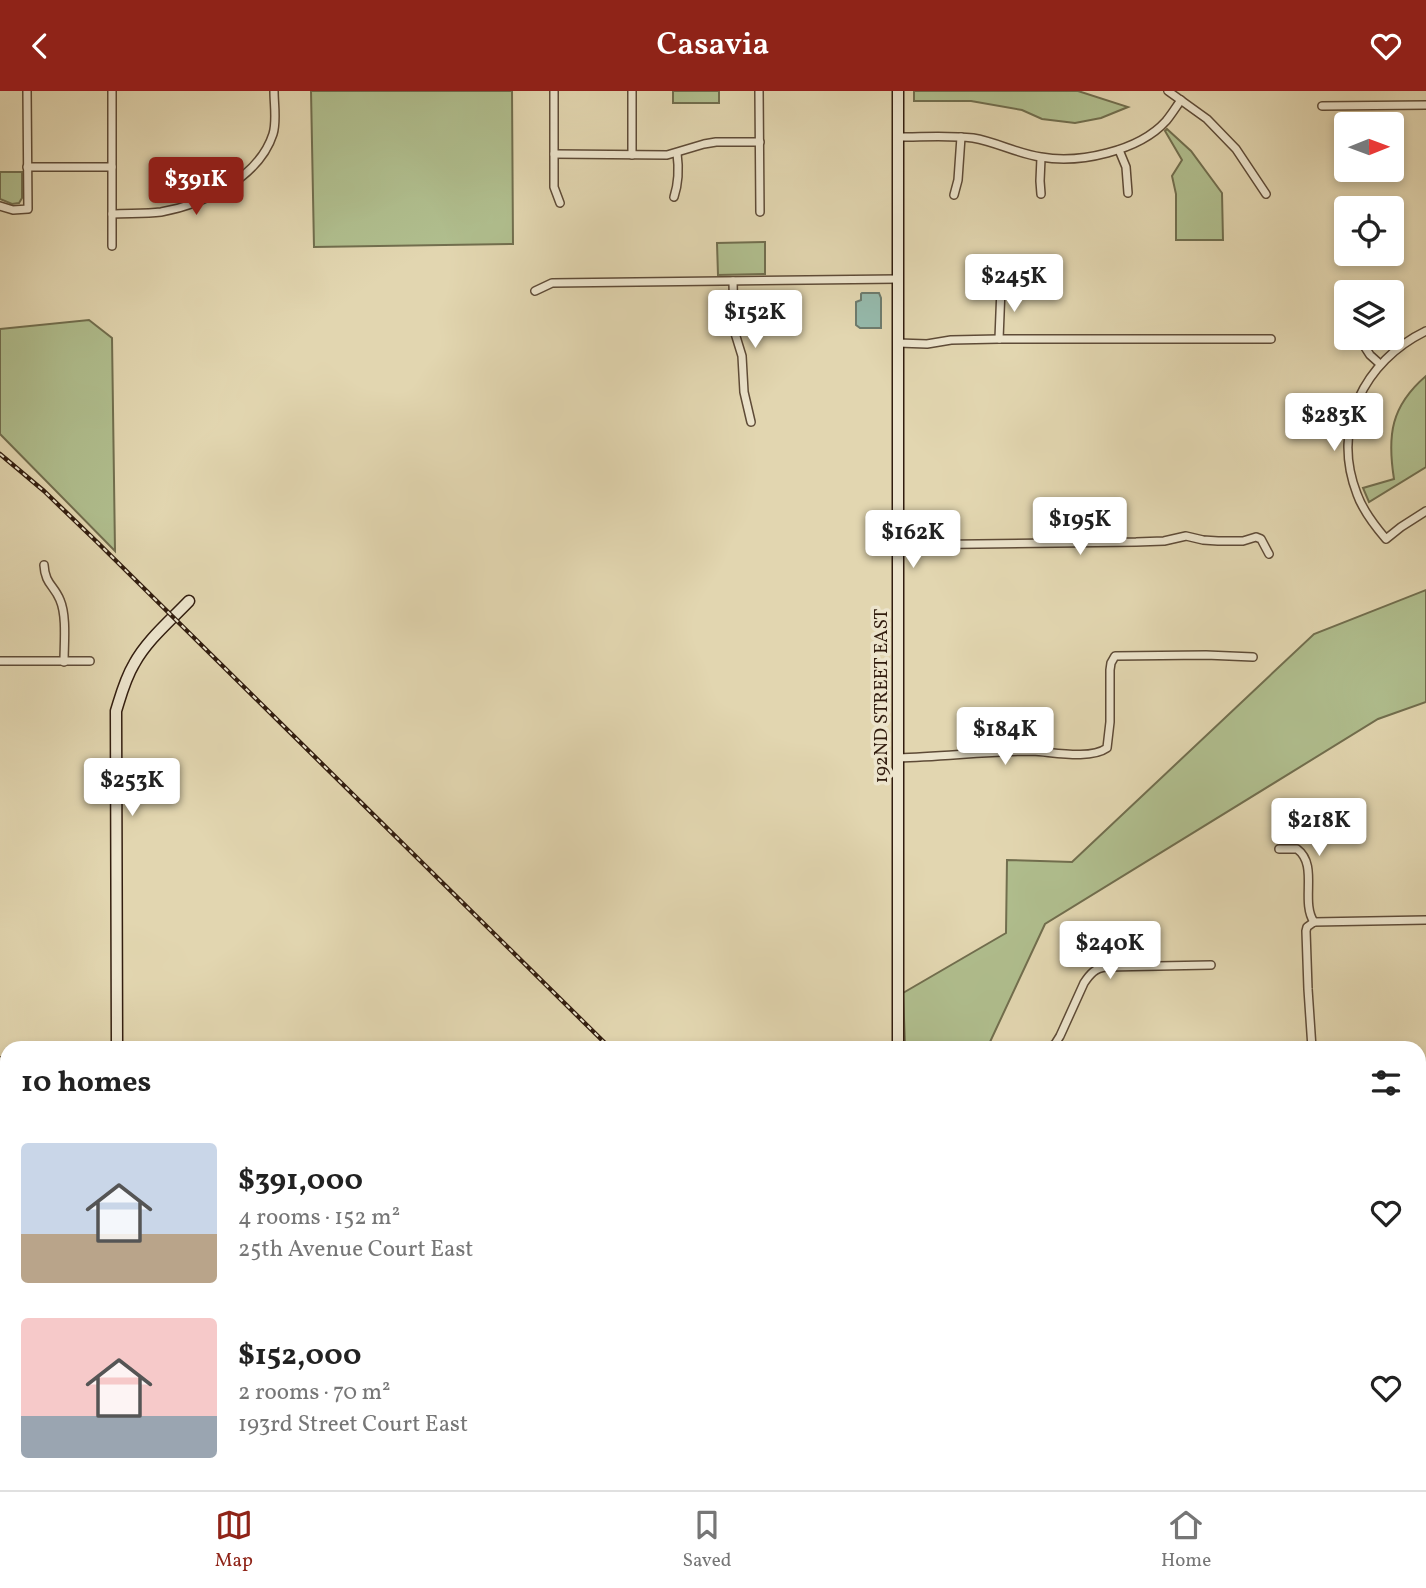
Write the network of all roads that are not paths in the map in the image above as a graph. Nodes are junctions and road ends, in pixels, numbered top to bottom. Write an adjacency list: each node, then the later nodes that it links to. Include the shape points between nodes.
1 (27, 91): 20 (street)
2 (112, 91): 21 (street)
3 (274, 91): 30 (street, via 273,134 257,162 234,182 175,209)
4 (554, 91): 17 (street)
5 (632, 91): 18 (street)
6 (759, 91): 14 (street)
7 (898, 91): 12 (street, 192ND STREET EAST)
8 (1168, 91): 9 (street)
9 (1181, 100): 15 (street, via 1165,123); 24 (street, via 1208,119 1236,149)
10 (1426, 105): 11 (street)
11 (1322, 106)
12 (898, 137): 13 (street); 32 (street, 192ND STREET EAST)
13 (961, 137): 19 (street); 25 (street)
14 (760, 142): 16 (street, via 716,142); 29 (street)
15 (1119, 150): 19 (street, via 1073,159); 22 (street)
16 (677, 153): 18 (street); 26 (street)
17 (554, 154): 18 (street); 27 (street, via 554,187)
18 (632, 155)
19 (1041, 158): 23 (street)
20 (27, 167): 21 (street); 28 (street, via 28,209)
21 (112, 167): 30 (street)
22 (1128, 193)
23 (1041, 194)
24 (1266, 194)
25 (954, 195)
26 (674, 197)
27 (560, 203)
28 (0, 205)
29 (760, 212)
30 (112, 214): 31 (street)
31 (112, 246)
32 (898, 279): 33 (street); 39 (street, 192ND STREET EAST)
33 (733, 281): 35 (street, via 552,283); 42 (street, via 734,330)
34 (1001, 288): 37 (street)
35 (535, 291)
36 (1426, 331): 41 (street)
37 (999, 339): 38 (street); 39 (street)
38 (1271, 339)
39 (898, 343): 44 (street, 192ND STREET EAST)
40 (1367, 350): 41 (street)
41 (1380, 364): 43 (street, via 1354,409 1348,448 1351,477 1367,515 1386,539)
42 (751, 422)
43 (1426, 511)
44 (898, 545): 45 (street, via 1136,542 1186,536 1242,541 1256,537); 52 (street, 192ND STREET EAST)
45 (1269, 554)
46 (44, 565): 50 (street, via 47,580 62,602)
47 (189, 601): 57 (street, via 134,663 116,711)
48 (1253, 657): 52 (street, via 1115,656 1105,750)
49 (0, 661): 50 (street)
50 (64, 661): 51 (street)
51 (90, 661)
52 (898, 758): 58 (street, 192ND STREET EAST)
53 (1279, 849): 55 (street, via 1297,849 1303,855)
54 (1426, 920): 55 (street)
55 (1314, 922): 60 (street, via 1306,931)
56 (1212, 965): 59 (street, via 1096,970 1084,983)
57 (117, 1041)
58 (898, 1041)
59 (1057, 1041)
60 (1312, 1041)

